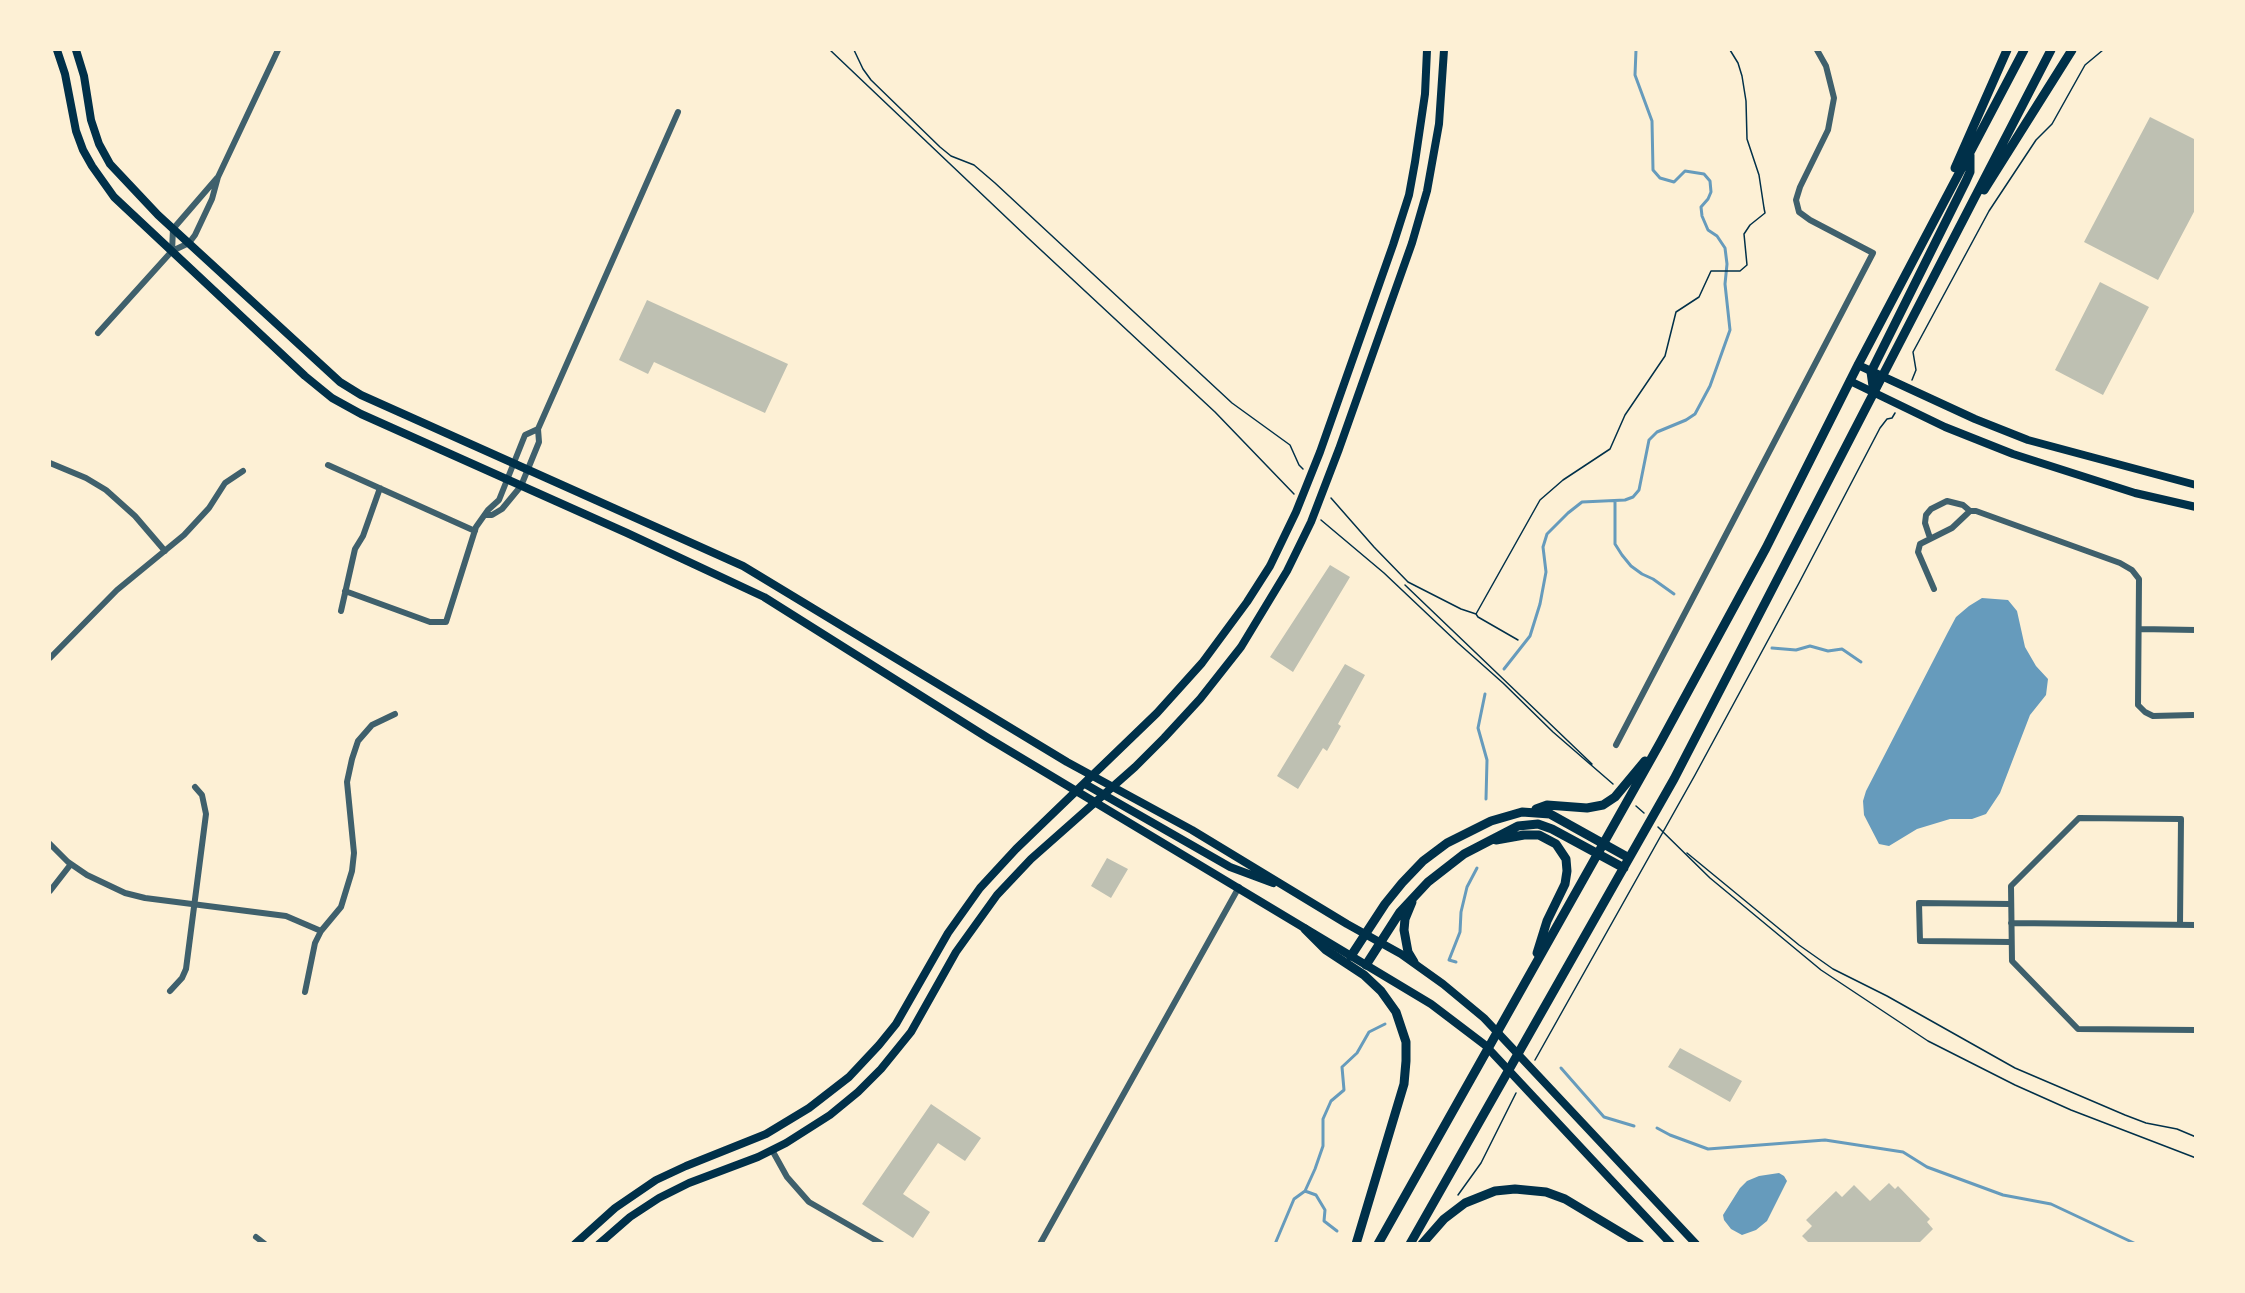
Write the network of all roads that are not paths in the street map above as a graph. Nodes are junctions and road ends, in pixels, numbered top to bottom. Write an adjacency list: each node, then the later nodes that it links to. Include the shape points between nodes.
1 (57, 50): 18 (main road, via 76,131 92,166 114,197)
2 (76, 50): 14 (main road, via 99,144 110,164)
3 (278, 50): 13 (street)
4 (1426, 50): 51 (main road, via 1421,125 1408,195 1311,476 1282,544 1247,602 1183,685)
5 (1444, 50): 53 (main road, via 1439,124 1422,210 1324,489 1287,571 1241,647 1189,712)
6 (1817, 50): 50 (street, via 1826,66 1834,98 1828,129 1796,200 1799,212 1874,253)
7 (2007, 50): 15 (highway)
8 (2024, 50): 12 (highway)
9 (2051, 50): 17 (highway)
10 (2072, 50): 17 (highway)
11 (678, 112): 25 (street)
12 (1970, 152): 15 (highway); 21 (highway, via 1966,181)
13 (218, 177): 14 (street); 16 (street, via 212,199)
14 (173, 229): 16 (main road); 18 (street)
15 (1927, 232): 20 (highway)
16 (189, 243): 18 (street); 27 (main road, via 350,389)
17 (1949, 246): 22 (highway)
18 (172, 250): 19 (street); 31 (main road, via 332,398)
19 (98, 333)
20 (1858, 365): 21 (main road); 23 (highway)
21 (1871, 372): 22 (main road); 24 (highway)
22 (1882, 377): 24 (highway); 32 (main road, via 2028,440)
23 (1850, 381): 24 (main road); 49 (highway, via 1766,548)
24 (1874, 393): 35 (main road, via 2013,454 2135,493); 63 (highway)
25 (538, 429): 27 (street, via 525,435); 29 (street, via 539,442)
26 (50, 463): 40 (street, via 106,490)
27 (515, 463): 29 (main road); 31 (street)
28 (328, 465): 34 (street)
29 (528, 469): 33 (street); 51 (main road, via 743,566)
30 (243, 471): 40 (street, via 225,483 197,522)
31 (509, 480): 33 (main road); 37 (street)
32 (2196, 485)
33 (521, 486): 37 (street, via 502,509); 55 (main road, via 764,597)
34 (380, 488): 38 (street); 42 (street, via 355,549)
35 (2196, 507)
36 (1970, 511): 39 (street, via 1952,528); 39 (street, via 1964,505 1947,501 1930,509 1925,524); 44 (street, via 2132,570 2139,579)
37 (486, 515): 38 (street)
38 (475, 531): 42 (street, via 446,622 430,622)
39 (1930, 538): 41 (street, via 1920,544 1918,552)
40 (165, 551): 46 (street, via 117,590)
41 (1934, 590)
42 (345, 591): 43 (street)
43 (340, 611)
44 (2140, 629): 45 (street); 48 (street, via 2138,705 2153,716)
45 (2196, 630)
46 (50, 658)
47 (395, 714): 76 (street, via 372,725 358,741 347,782 354,853 352,871 341,907)
48 (2193, 715)
49 (1660, 743): 58 (highway, via 1615,797 1603,805 1547,806); 60 (highway)
50 (1616, 745)
51 (1093, 776): 52 (main road); 53 (main road)
52 (1085, 784): 55 (main road); 56 (main road)
53 (1113, 786): 56 (main road); 67 (main road)
54 (195, 787): 70 (street, via 202,795 206,814)
55 (1077, 792): 57 (main road); 90 (main road, via 980,888 944,940 896,1024 849,1077 810,1108 766,1134 656,1180 615,1208)
56 (1104, 795): 57 (main road); 67 (main road, via 1230,867)
57 (1095, 803): 66 (main road); 87 (main road, via 1020,870 986,909 956,952 911,1032 881,1069 830,1115)
58 (1530, 811): 60 (highway, via 1556,816); 77 (highway, via 1475,827 1435,852 1402,883)
59 (1485, 842): 62 (highway, via 1518,826 1538,824); 69 (highway, via 1453,862); 83 (highway, via 1539,835 1556,844 1566,859 1565,884 1547,921)
60 (1603, 843): 62 (highway); 63 (highway)
61 (50, 844): 64 (street)
62 (1597, 853): 65 (highway); 83 (highway)
63 (1629, 858): 65 (highway)
64 (71, 864): 68 (street); 70 (street, via 125,893)
65 (1624, 868): 96 (highway)
66 (1239, 887): 75 (main road); 93 (street)
67 (1291, 890): 77 (main road)
68 (50, 891)
69 (1419, 891): 78 (highway); 81 (highway, via 1404,925)
70 (195, 904): 76 (street, via 286,916); 84 (street, via 186,969)
71 (2011, 904): 72 (street); 73 (street, via 2010,886 2079,818 2181,819); 79 (street, via 1919,903 1920,941)
72 (2010, 923): 73 (street); 79 (street)
73 (2180, 925): 74 (street)
74 (2196, 925)
75 (1305, 929): 80 (main road); 94 (highway, via 1381,991 1396,1012 1406,1042 1404,1084)
76 (321, 931): 85 (street)
77 (1365, 933): 78 (main road); 80 (highway)
78 (1380, 942): 81 (main road); 82 (highway)
79 (2010, 942): 86 (street, via 2012,961 2078,1029)
80 (1351, 956): 82 (main road)
81 (1414, 962): 100 (main road, via 1472,1007)
82 (1366, 965): 99 (main road, via 1446,1014 1479,1040)
83 (1532, 970): 95 (highway)
84 (170, 991)
85 (304, 992)
86 (2196, 1030)
87 (772, 1150): 91 (main road, via 667,1194 630,1217); 92 (street, via 787,1177 809,1202)
88 (256, 1237): 89 (street)
89 (265, 1244)
90 (575, 1244)
91 (599, 1244)
92 (882, 1244)
93 (1040, 1244)
94 (1356, 1244)
95 (1378, 1244)
96 (1410, 1244)
97 (1422, 1244): 98 (highway, via 1443,1219 1465,1203 1485,1194 1515,1189 1555,1195)
98 (1640, 1244)
99 (1671, 1244)
100 (1696, 1244)

